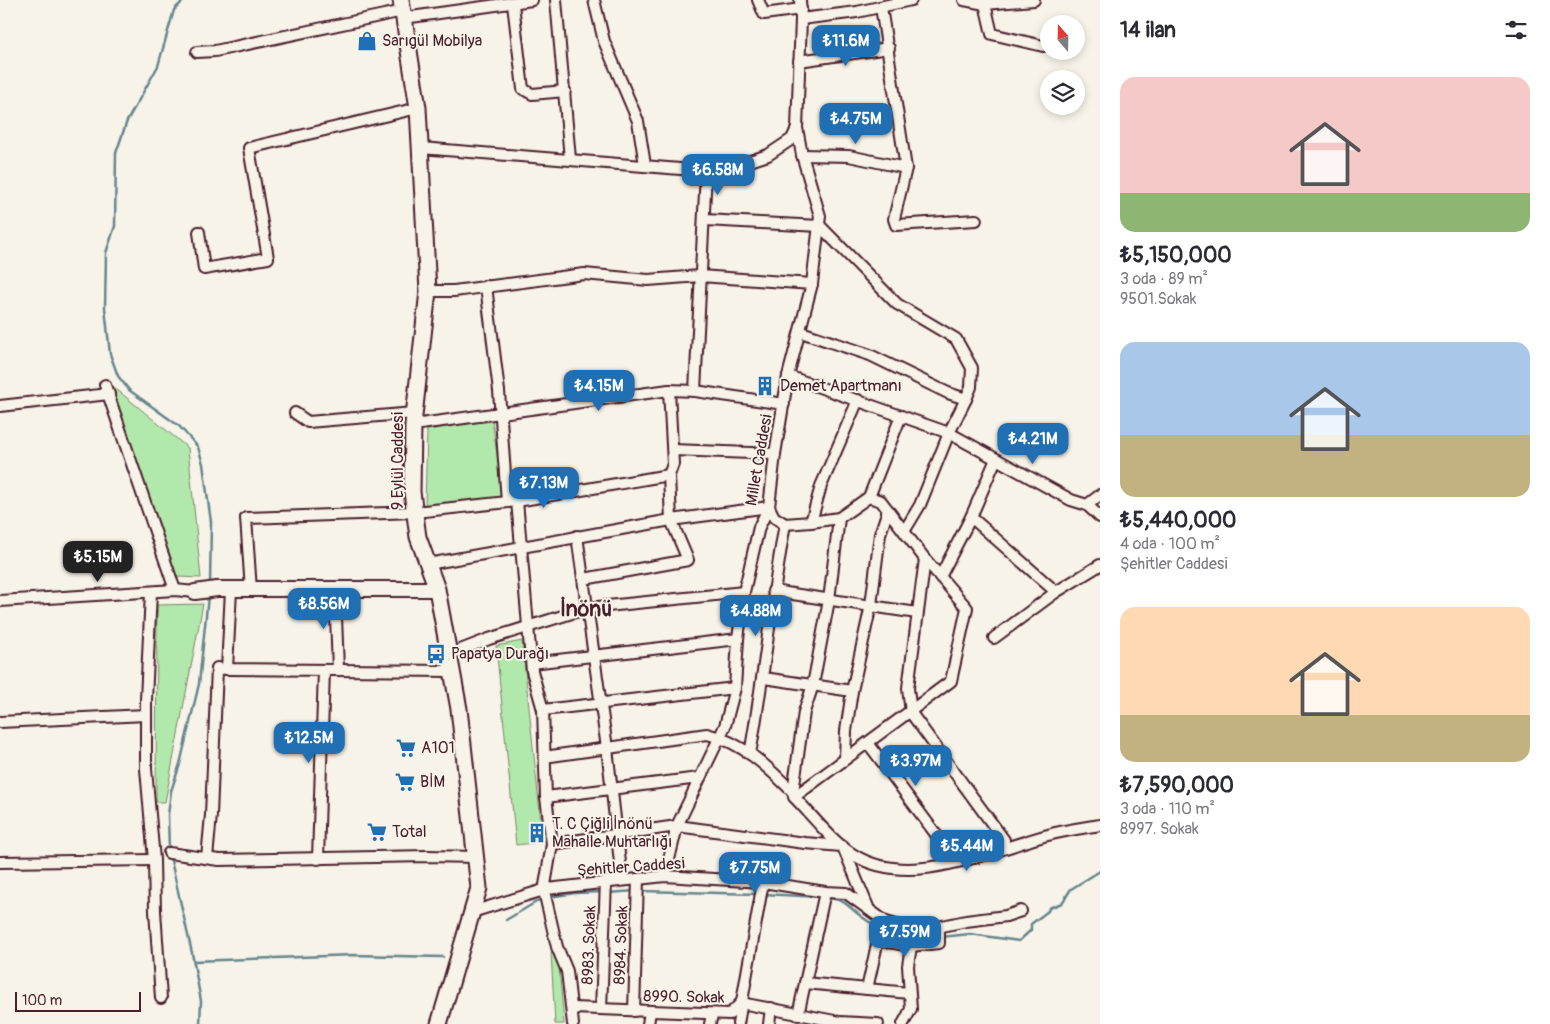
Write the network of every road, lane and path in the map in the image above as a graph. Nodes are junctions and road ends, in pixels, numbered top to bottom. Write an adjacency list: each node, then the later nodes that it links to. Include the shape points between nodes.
1 (532, 0): 9 (street)
2 (556, 0): 19 (street)
3 (594, 0): 25 (street, via 604,41 638,121)
4 (758, 0): 13 (street, via 764,14)
5 (860, 0): 14 (street)
6 (911, 0): 11 (street)
7 (964, 0): 10 (street)
8 (1034, 0): 10 (street)
9 (513, 4): 12 (street); 19 (street, via 523,89 532,94)
10 (985, 4): 15 (street, via 992,34)
11 (881, 7): 14 (street); 16 (street)
12 (403, 10): 17 (street, via 215,51); 20 (main road, 9 Eylül Caddesi)
13 (801, 10): 14 (street); 18 (street, Millet Caddesi)
14 (857, 12)
15 (1040, 45)
16 (889, 48): 18 (street); 26 (street)
17 (197, 52)
18 (799, 61): 21 (street, Millet Caddesi)
19 (565, 91): 24 (street)
20 (418, 108): 22 (main road, 9 Eylül Caddesi); 31 (street, via 249,148 268,258 204,269)
21 (797, 128): 23 (street, Millet Caddesi); 27 (street, via 792,139 768,154 717,172)
22 (422, 148): 24 (street); 35 (main road, 9 Eylül Caddesi)
23 (802, 155): 26 (street, via 849,156); 30 (street, Millet Caddesi)
24 (570, 159): 25 (street)
25 (645, 165): 27 (street)
26 (906, 168): 29 (street, via 894,219 896,225)
27 (706, 172): 28 (street)
28 (705, 220): 30 (street); 32 (street)
29 (976, 220)
30 (820, 226): 33 (street, Millet Caddesi); 40 (street, via 897,304 956,339 972,368 971,387)
31 (199, 232)
32 (700, 276): 33 (street); 34 (street, via 648,280 584,274); 39 (street)
33 (812, 284): 36 (street, Millet Caddesi)
34 (486, 286): 35 (street, via 454,291); 45 (street)
35 (428, 290): 47 (main road, 9 Eylül Caddesi)
36 (801, 332): 37 (street, Millet Caddesi); 40 (street, via 870,355 948,394)
37 (788, 376): 41 (street); 42 (street, Millet Caddesi)
38 (669, 390): 39 (street); 45 (street); 49 (street)
39 (695, 391): 42 (street)
40 (966, 399): 48 (street)
41 (858, 400): 46 (street); 64 (street, via 821,486)
42 (784, 404): 50 (street, Millet Caddesi)
43 (0, 406): 76 (street, via 107,390)
44 (295, 413): 47 (street, via 308,422)
45 (499, 413): 47 (street); 55 (street)
46 (902, 416): 48 (street); 54 (street)
47 (414, 419): 59 (main road, 9 Eylül Caddesi, via 412,492)
48 (949, 432): 51 (street); 66 (street, via 934,473)
49 (673, 450): 50 (street); 52 (street)
50 (775, 454): 57 (street, Millet Caddesi)
51 (996, 459): 56 (street, via 1071,500); 62 (street)
52 (669, 475): 55 (street); 63 (street)
53 (1100, 495): 56 (street)
54 (869, 497): 58 (street, via 881,500); 61 (street)
55 (512, 501): 59 (street); 68 (street)
56 (1087, 505): 60 (street)
57 (769, 507): 63 (street); 65 (street, via 774,517); 82 (street, Millet Caddesi, via 759,527)
58 (888, 510): 66 (street); 86 (street, via 880,534)
59 (415, 512): 70 (main road, 9 Eylül Caddesi, via 418,537); 78 (street, via 246,518)
60 (1100, 517)
61 (839, 518): 64 (street); 84 (street)
62 (971, 518): 72 (street); 83 (street)
63 (671, 520): 67 (street); 73 (street, via 688,560)
64 (812, 522): 65 (street)
65 (785, 524): 79 (street)
66 (905, 530): 69 (street)
67 (577, 536): 68 (street); 73 (street)
68 (521, 548): 70 (street); 89 (street)
69 (925, 559): 72 (street); 88 (street)
70 (428, 564): 74 (main road, 9 Eylül Caddesi)
71 (1100, 565): 83 (street)
72 (940, 577): 105 (street, via 967,608 961,637 951,681)
73 (584, 579): 87 (street)
74 (438, 588): 75 (street); 92 (main road, 9 Eylül Caddesi)
75 (335, 589): 78 (street); 97 (street)
76 (175, 590): 80 (street); 81 (street)
77 (224, 590): 78 (street); 81 (street); 95 (street)
78 (251, 590)
79 (773, 591): 84 (street); 99 (street)
80 (151, 592): 85 (street); 106 (street)
81 (195, 592)
82 (744, 592): 87 (street); 91 (street, Millet Caddesi)
83 (1056, 592): 90 (street)
84 (829, 600): 86 (street); 100 (street)
85 (0, 601)
86 (871, 605): 88 (street); 102 (street)
87 (588, 608): 89 (street); 93 (street)
88 (917, 613): 105 (street, via 908,688)
89 (528, 626): 92 (street); 94 (street)
90 (994, 638)
91 (738, 639): 93 (street); 101 (street, Millet Caddesi)
92 (450, 654): 98 (main road, 9 Eylül Caddesi)
93 (594, 656): 94 (street); 103 (street)
94 (532, 663): 104 (street)
95 (227, 670): 96 (street); 127 (street, via 217,668)
96 (324, 670): 97 (street); 128 (street)
97 (338, 670): 98 (street)
98 (452, 671): 126 (main road, 9 Eylül Caddesi)
99 (764, 678): 100 (street); 111 (street)
100 (813, 685): 102 (street); 116 (street, via 804,712)
101 (735, 688): 103 (street); 108 (street, Millet Caddesi)
102 (852, 692): 113 (street)
103 (601, 702): 104 (street); 110 (street)
104 (543, 710): 112 (street)
105 (911, 713): 109 (street); 121 (street)
106 (146, 715): 107 (street); 129 (street, via 146,769)
107 (0, 722)
108 (720, 737): 110 (street, via 691,735); 111 (street); 114 (street, Millet Caddesi)
109 (868, 743): 113 (street); 123 (street)
110 (607, 748): 112 (street); 115 (street)
111 (750, 754): 116 (street)
112 (544, 757): 117 (street)
113 (845, 759): 116 (street)
114 (699, 778): 115 (street); 119 (street, Millet Caddesi)
115 (612, 789): 117 (street); 120 (street)
116 (794, 794): 124 (street)
117 (546, 797): 122 (street)
118 (1100, 825): 124 (street, via 1048,835 978,857 909,870 872,864)
119 (677, 826): 120 (street); 124 (street); 131 (street, Millet Caddesi)
120 (616, 835): 122 (street); 132 (street)
121 (1004, 840)
122 (552, 844): 136 (street)
123 (944, 845)
124 (842, 846): 138 (street)
125 (169, 852): 127 (street)
126 (477, 857): 128 (street); 140 (main road, 9 Eylül Caddesi, via 479,888)
127 (207, 858): 128 (street)
128 (318, 859)
129 (154, 860): 130 (street); 146 (street)
130 (0, 862)
131 (665, 876): 133 (street, Şehitler Caddesi); 134 (street, Şehitler Caddesi)
132 (622, 880): 133 (street, Şehitler Caddesi); 135 (street, Şehitler Caddesi)
133 (638, 882): 151 (street, 8984. Sokak)
134 (763, 882): 137 (street, Şehitler Caddesi); 147 (street)
135 (606, 884): 136 (street, Şehitler Caddesi); 150 (street, 8983. Sokak)
136 (544, 891): 140 (street, Şehitler Caddesi); 148 (street, via 567,971)
137 (824, 896): 138 (street, Şehitler Caddesi, via 846,893); 143 (street)
138 (868, 907): 141 (street, Şehitler Caddesi, via 886,922 918,931)
139 (1021, 911): 141 (street, Şehitler Caddesi)
140 (472, 912): 155 (main road, 9 Eylül Caddesi)
141 (939, 929): 142 (street, via 939,943)
142 (911, 946): 144 (street, via 878,940); 145 (street)
143 (805, 983): 144 (street); 153 (street)
144 (868, 989): 145 (street)
145 (909, 993): 161 (street, via 911,1009)
146 (161, 998)
147 (741, 1003): 149 (street, 8990. Sokak); 154 (street, 8990. Sokak, via 730,1014); 158 (street)
148 (572, 1008): 150 (street, 8990. Sokak); 156 (street)
149 (771, 1008): 153 (street, 8990. Sokak); 159 (street)
150 (601, 1009): 151 (street, 8990. Sokak)
151 (634, 1011): 152 (street, 8990. Sokak)
152 (650, 1012): 154 (street, 8990. Sokak); 157 (street)
153 (798, 1015): 160 (street, 8990. Sokak)
154 (711, 1019)
155 (439, 1024)
156 (573, 1024)
157 (648, 1024)
158 (738, 1024)
159 (768, 1024)
160 (878, 1024)
161 (903, 1024)

